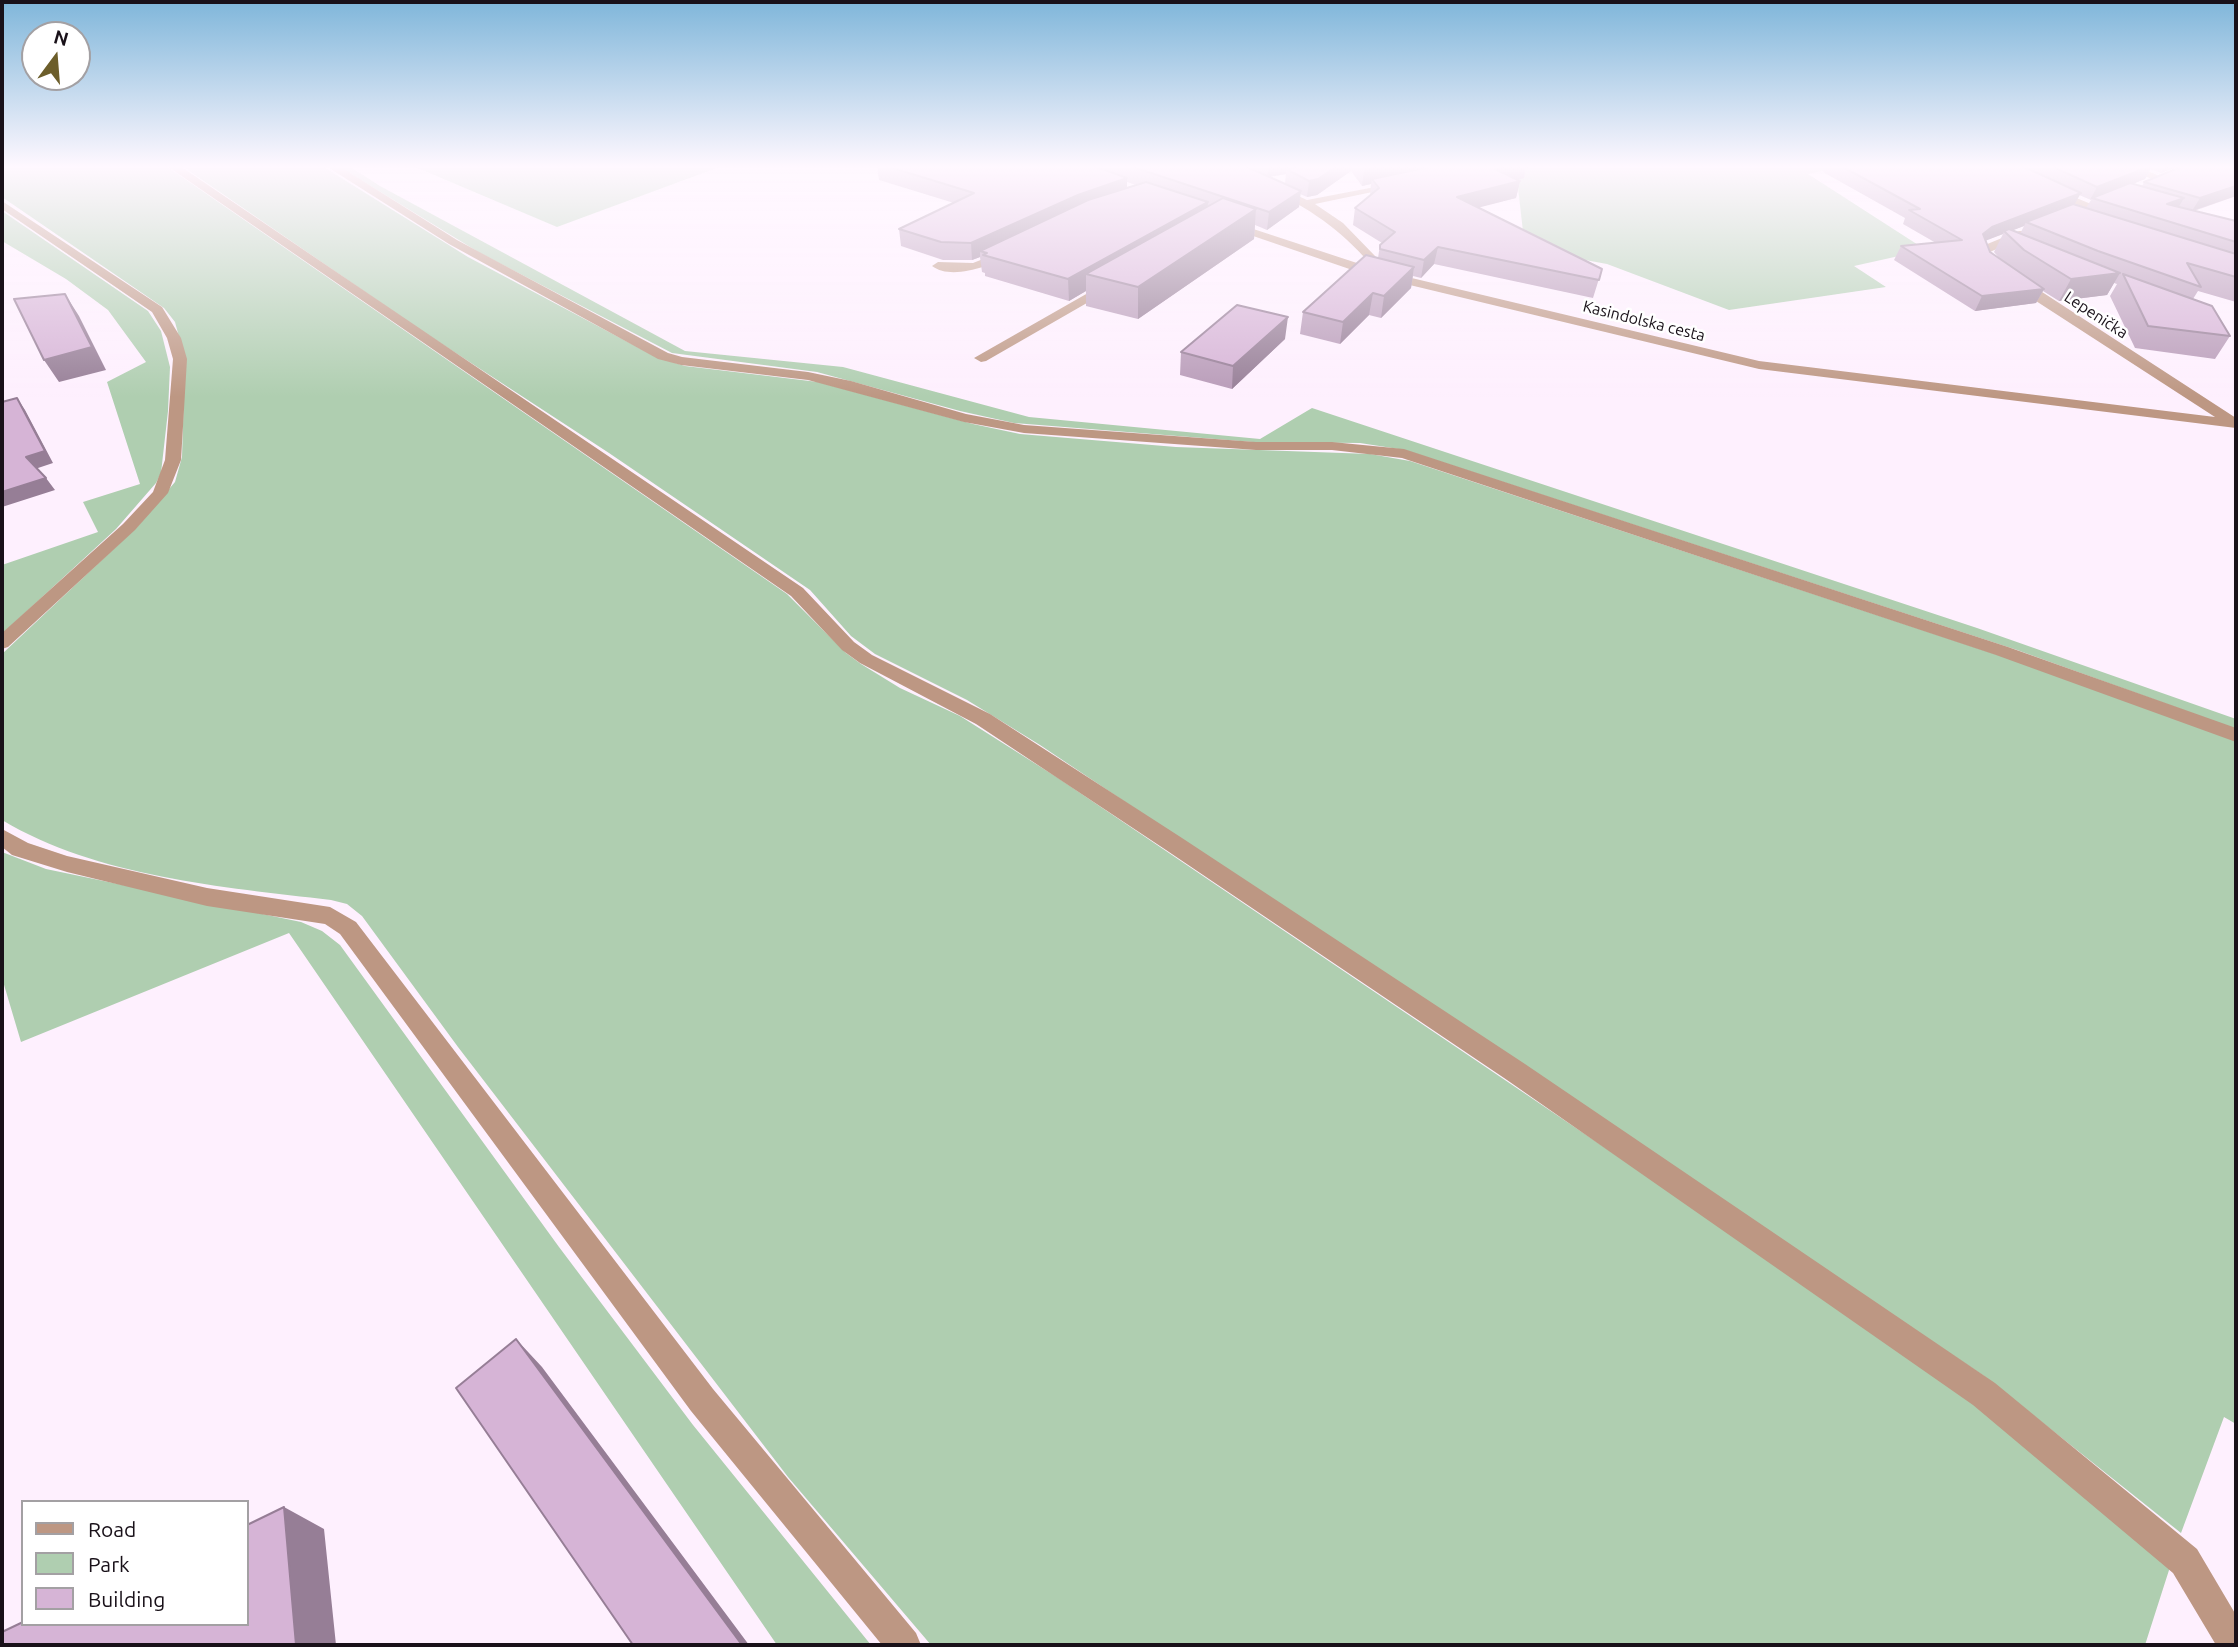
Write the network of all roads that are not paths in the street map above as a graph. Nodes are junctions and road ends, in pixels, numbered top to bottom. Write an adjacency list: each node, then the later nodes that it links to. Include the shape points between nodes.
1 (59, 243): 14 (street, via 157,310 174,338 180,359 173,460 160,493 129,527)
2 (285, 243): 18 (street, via 797,592 866,659 983,719 1174,844 1528,1080 1984,1394 2185,1560)
3 (455, 243): 15 (street, via 663,356 846,384 964,418 1024,429 1404,454 1989,646)
4 (1276, 243): 10 (street, Kasindolska cesta)
5 (1358, 243): 10 (street, via 1370,257)
6 (1998, 243): 8 (street); 13 (street, Lepenička, via 1984,250 1992,264)
7 (1015, 250): 9 (street, via 975,267)
8 (2020, 253)
9 (937, 266)
10 (1368, 271): 13 (street, Kasindolska cesta, via 1759,365)
11 (1124, 276): 12 (street)
12 (981, 358)
13 (2236, 424)
14 (2, 643)
15 (2236, 735)
16 (2, 837): 17 (street, via 20,849 79,867 207,897 330,915 348,928 702,1400)
17 (904, 1645)
18 (2235, 1645)

